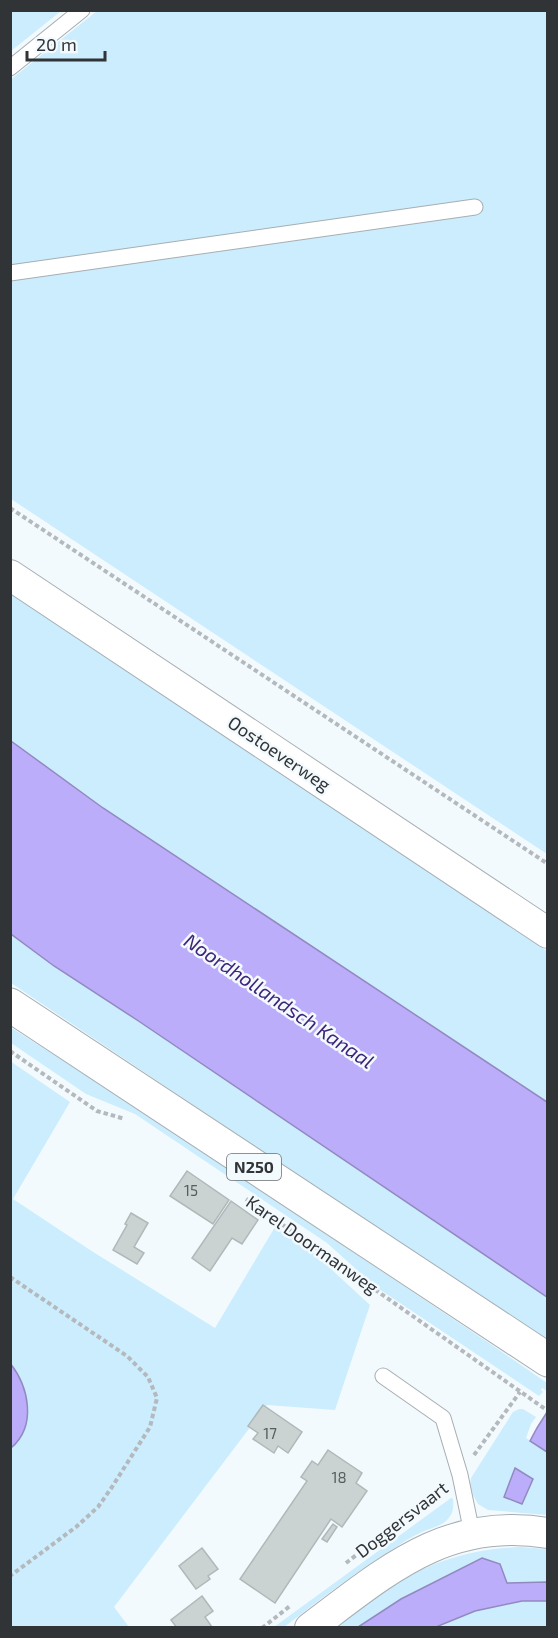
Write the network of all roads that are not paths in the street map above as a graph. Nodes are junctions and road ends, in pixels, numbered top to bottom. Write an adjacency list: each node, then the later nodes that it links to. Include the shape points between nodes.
1 (82, 10): 2 (lane)
2 (10, 68)
3 (475, 207): 4 (lane)
4 (10, 273)
5 (10, 575): 6 (street, Oostoeverweg)
6 (548, 933)
7 (10, 1005): 8 (main road, Karel Doormanweg / N250)
8 (548, 1360)
9 (382, 1376): 10 (lane, via 443,1418)
10 (472, 1533): 11 (street, Doggersvaart); 12 (street, Doggersvaart, via 403,1560)
11 (548, 1533)
12 (310, 1628)

